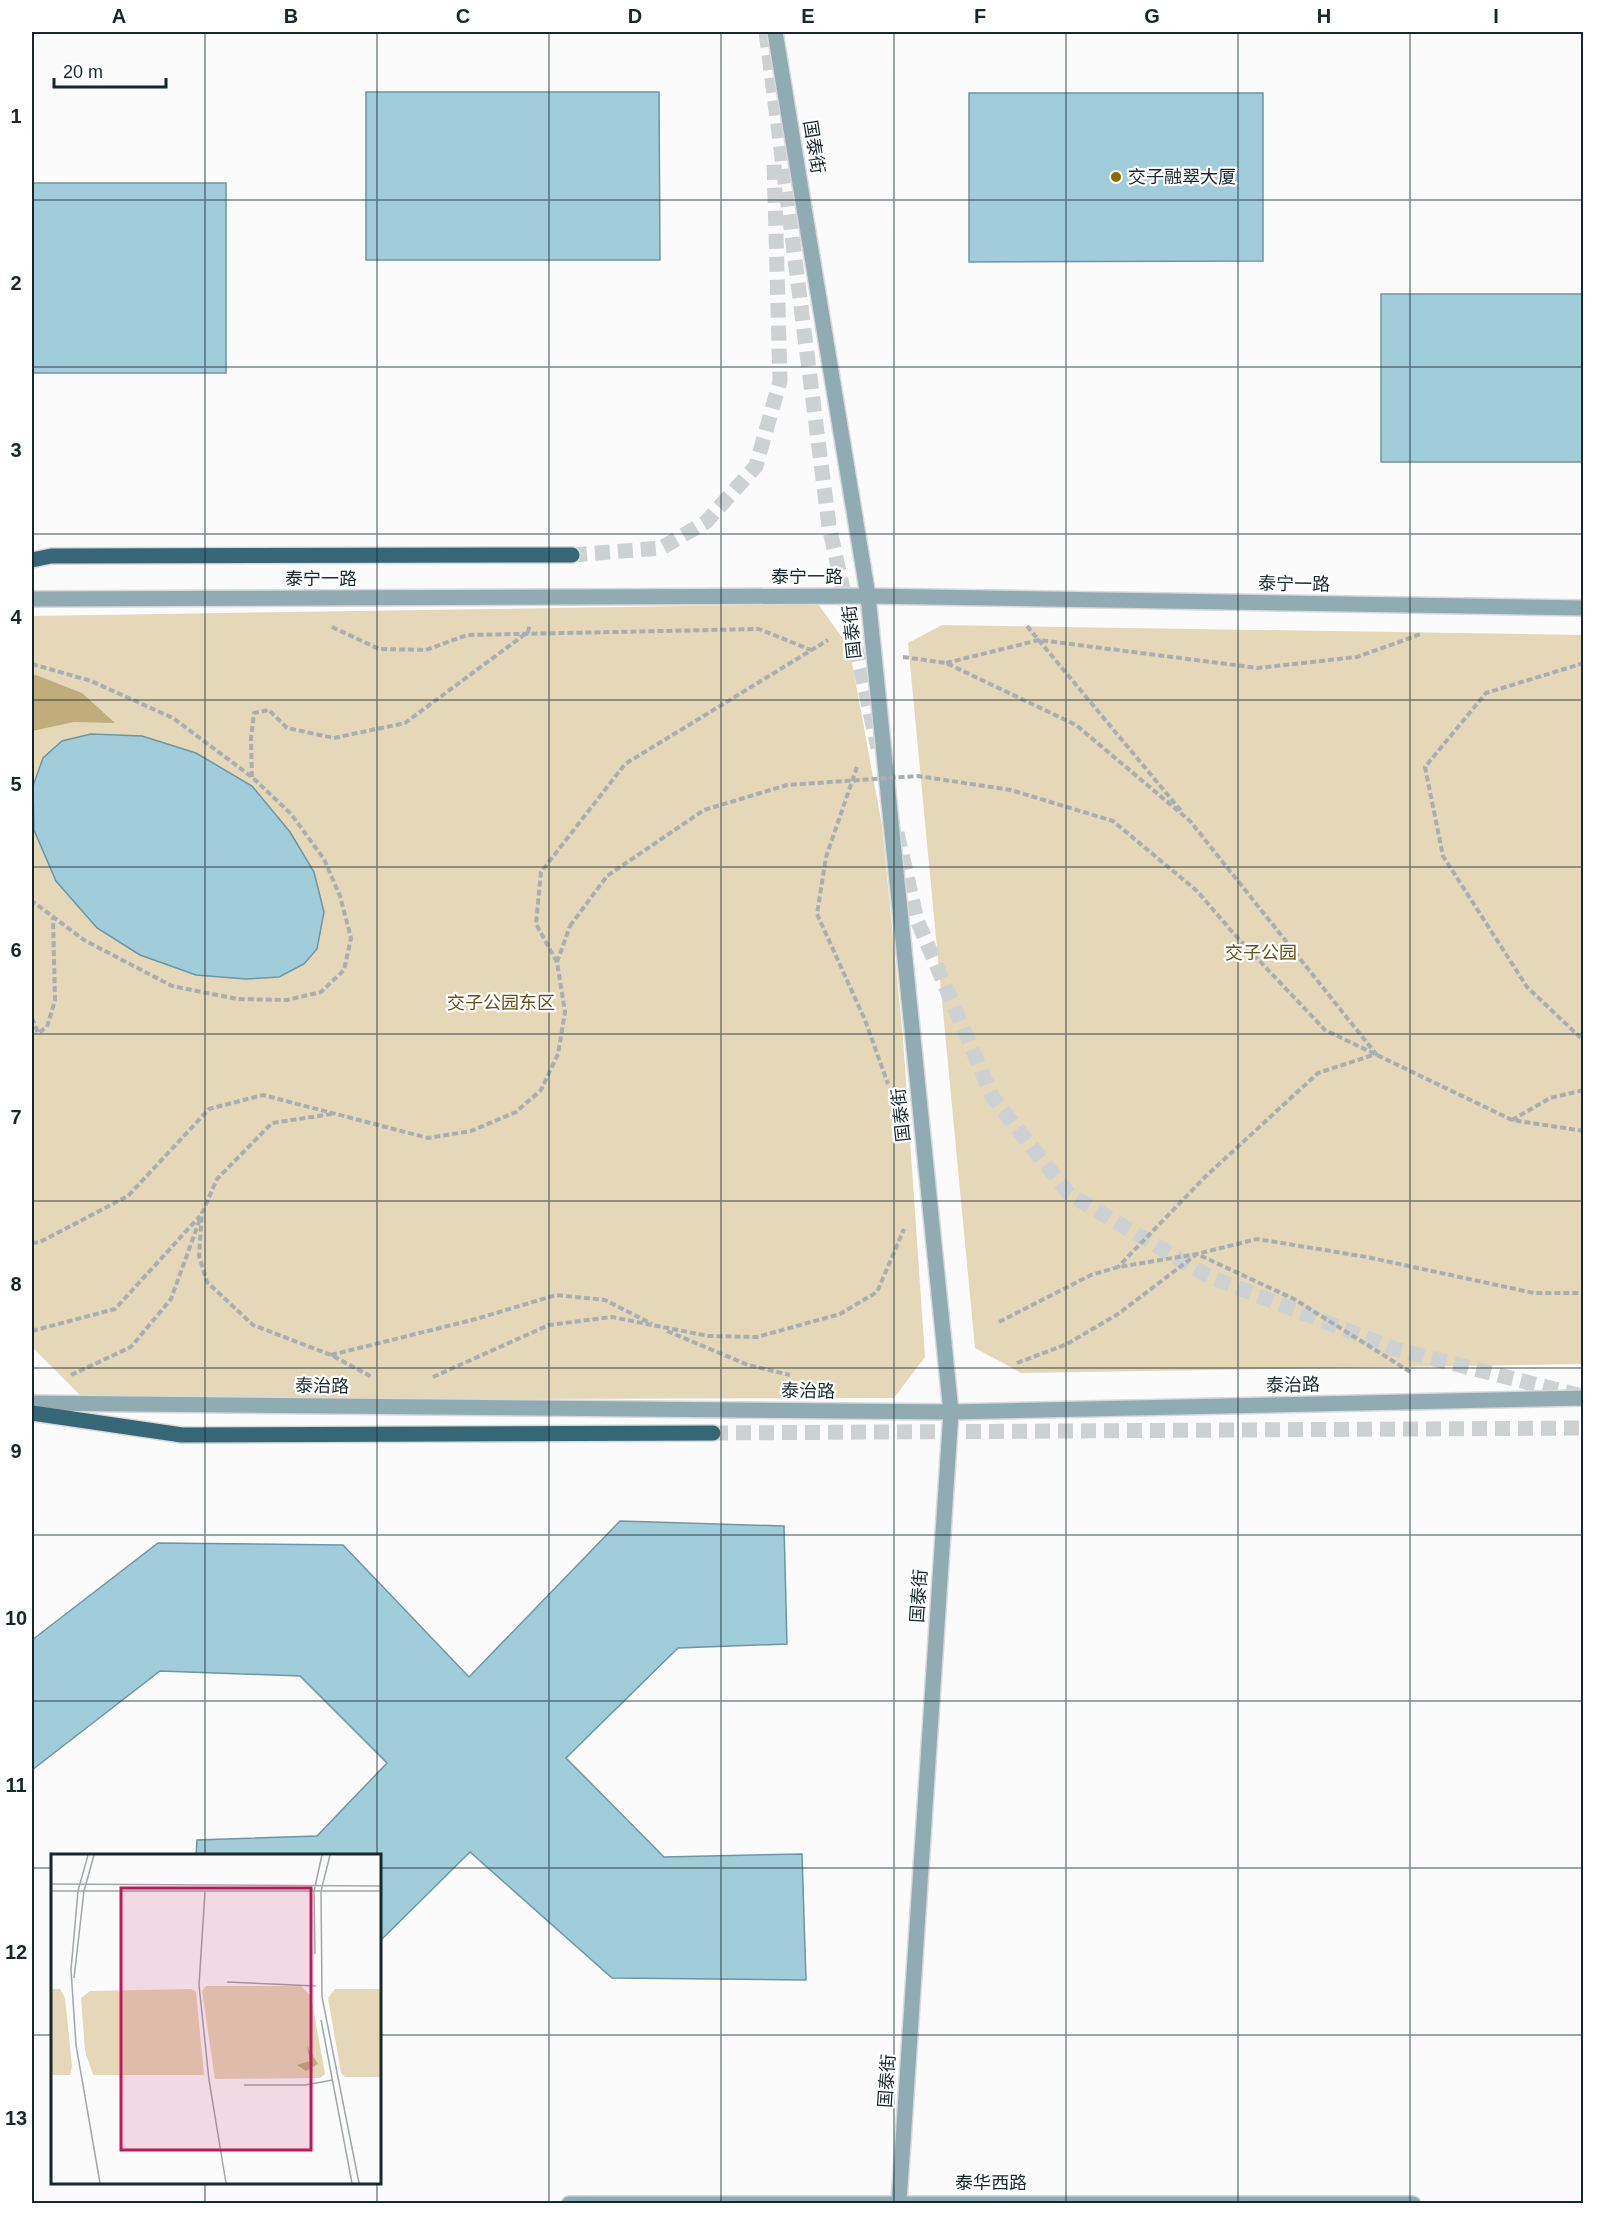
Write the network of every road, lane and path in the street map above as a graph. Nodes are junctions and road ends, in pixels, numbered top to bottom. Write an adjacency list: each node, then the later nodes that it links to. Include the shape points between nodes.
1 (775, 32): 4 (street, 国泰街)
2 (572, 555): 3 (main road, via 51,556)
3 (32, 560)
4 (868, 596): 5 (street, 泰宁一路); 6 (street, 泰宁一路); 51 (street, 国泰街)
5 (32, 599)
6 (1584, 608)
7 (531, 617): 11 (path)
8 (1022, 620): 13 (path)
9 (325, 622): 11 (path, via 379,648 390,649 426,650 467,635)
10 (1428, 631): 13 (path, via 1357,657 1258,669)
11 (528, 632): 14 (path, via 759,629); 20 (path, via 405,723 334,738 287,728 269,710 254,713)
12 (828, 640): 14 (path)
13 (1039, 640): 16 (path); 21 (path)
14 (812, 650): 24 (path, via 625,764 541,872 536,924)
15 (903, 657): 16 (path)
16 (946, 663): 21 (path, via 1077,725)
17 (1584, 663): 26 (path, via 1486,693 1425,767 1443,856 1527,987)
18 (32, 664): 20 (path, via 91,681 173,718)
19 (861, 758): 29 (path, via 826,857 817,914 866,1020)
20 (252, 777): 23 (path, via 291,814 324,859 340,896 351,938 344,970 321,992 287,1000 237,999 172,986 84,940)
21 (1190, 821): 27 (path)
22 (32, 901): 23 (path)
23 (52, 917): 25 (path, via 55,1000 47,1027 38,1033)
24 (557, 962): 27 (path, bridge, via 570,926 608,876 704,810 787,784 918,776 1011,789 1113,821 1197,891 1325,1030); 30 (path, via 565,1012 558,1054 540,1090 516,1112 471,1131 428,1138)
25 (32, 1018)
26 (1583, 1040)
27 (1376, 1054): 31 (path); 37 (path, via 1318,1073 1205,1177)
28 (1584, 1090): 31 (path, via 1550,1098)
29 (892, 1093)
30 (335, 1114): 33 (path, via 272,1123 217,1179); 35 (path, via 263,1095 209,1109 128,1196)
31 (1512, 1120): 32 (path)
32 (1584, 1131)
33 (202, 1213): 41 (path, via 115,1309); 42 (path, via 199,1256 207,1282 253,1325); 44 (path, via 171,1299 131,1347)
34 (904, 1229): 40 (path, via 877,1292 840,1314 758,1337 708,1336)
35 (32, 1243)
36 (1197, 1254): 37 (path); 38 (path, via 1257,1239 1367,1257 1534,1293); 43 (path, via 1118,1314 1067,1344); 46 (path, via 1294,1299)
37 (1118, 1267): 39 (path, via 1090,1275)
38 (1584, 1293)
39 (999, 1322)
40 (658, 1327): 42 (path, via 605,1300 556,1295); 45 (path, via 748,1365); 48 (path, via 612,1317 549,1325)
41 (32, 1331)
42 (331, 1355): 47 (path)
43 (1017, 1364)
44 (71, 1375)
45 (790, 1375)
46 (1415, 1375)
47 (372, 1377)
48 (433, 1377)
49 (1584, 1398): 51 (street, 泰治路)
50 (32, 1403): 51 (street, 泰治路)
51 (951, 1412): 54 (street, 国泰街)
52 (32, 1413): 53 (main road, via 182,1435)
53 (713, 1433)
54 (899, 2202): 55 (street, 泰华西路); 56 (street, 泰华西路)
55 (569, 2204)
56 (1413, 2204)

